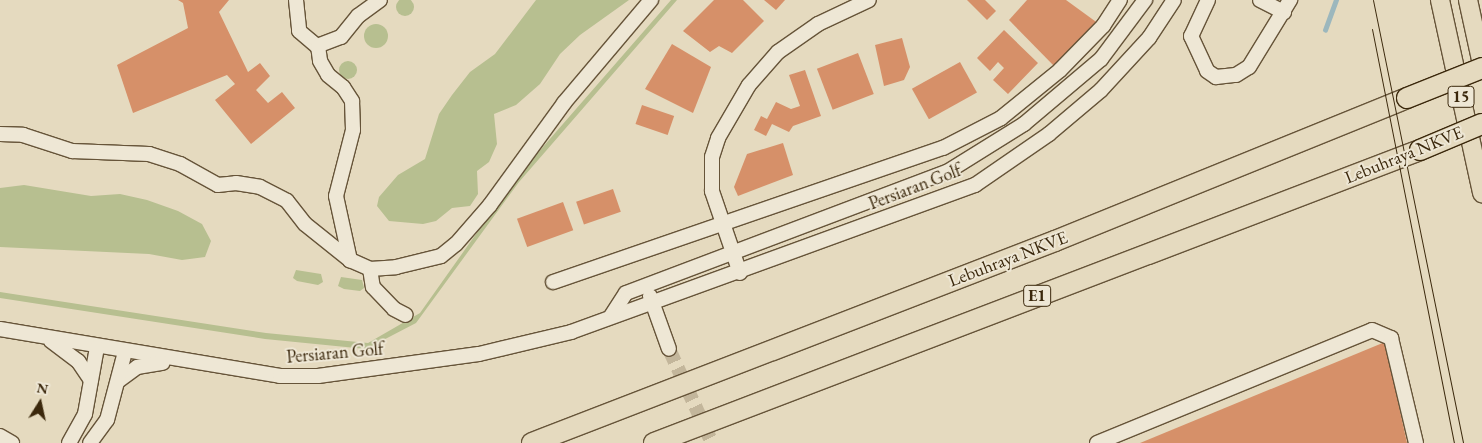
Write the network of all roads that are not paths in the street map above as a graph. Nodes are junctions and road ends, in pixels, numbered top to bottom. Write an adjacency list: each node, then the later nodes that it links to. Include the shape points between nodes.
1 (296, 0): 13 (street, via 299,31)
2 (380, 0): 13 (street, via 358,16 341,37)
3 (652, 0): 22 (street, via 564,103 490,205 456,244 441,256 419,263)
4 (869, 0): 19 (street, via 818,24 778,52 749,85 724,124 712,157 712,191)
5 (1120, 0): 19 (street, via 1103,26 1060,70 1002,118 943,148)
6 (1145, 0): 20 (street, Persiaran Golf, via 1094,65 1024,124 947,172)
7 (1174, 0): 23 (street, Persiaran Golf, via 1149,38 1101,90 1049,134 975,185)
8 (1208, 0): 12 (street, via 1191,36 1192,44 1207,70 1216,76 1236,75 1249,67)
9 (1260, 0): 12 (street)
10 (1440, 0): 18 (main road, 15)
11 (1468, 0): 14 (main road, 15)
12 (1287, 6)
13 (318, 46): 21 (street, via 320,62 328,76 344,86 352,101 353,130 336,196)
14 (1482, 64)
15 (1482, 68): 43 (highway, Lebuhraya NKVE, bridge, via 1046,244)
16 (1482, 124): 44 (highway, Lebuhraya NKVE / E1, bridge)
17 (0, 134): 21 (street, via 23,135 72,151 149,154 180,164 218,185 236,183 260,187 286,201 305,224)
18 (1482, 194)
19 (722, 226): 20 (street); 24 (street)
20 (732, 253): 23 (street); 25 (street, Persiaran Golf)
21 (350, 260): 22 (street)
22 (370, 269): 27 (street, via 373,287 394,309)
23 (740, 273): 26 (street, Persiaran Golf)
24 (553, 282)
25 (647, 287): 26 (street); 28 (street, Persiaran Golf, via 626,293)
26 (653, 304): 28 (street, Persiaran Golf); 32 (street)
27 (406, 315)
28 (611, 316): 34 (street, Persiaran Golf, via 572,332 479,354 318,376 280,376)
29 (0, 329): 30 (street, Persiaran Golf)
30 (41, 337): 31 (street, Persiaran Golf); 35 (street, via 68,352)
31 (97, 347): 33 (street, Persiaran Golf); 35 (street)
32 (669, 349)
33 (124, 352): 34 (street, Persiaran Golf); 36 (street)
34 (194, 363): 36 (street, via 146,364)
35 (91, 380): 37 (street)
36 (118, 381): 38 (street)
37 (84, 414): 38 (street); 41 (street)
38 (107, 420): 42 (street)
39 (0, 436): 40 (street)
40 (12, 443)
41 (69, 443)
42 (90, 443)
43 (532, 443)
44 (654, 443)
45 (1097, 443): 46 (street, via 1372,330 1391,338)
46 (1416, 443)

